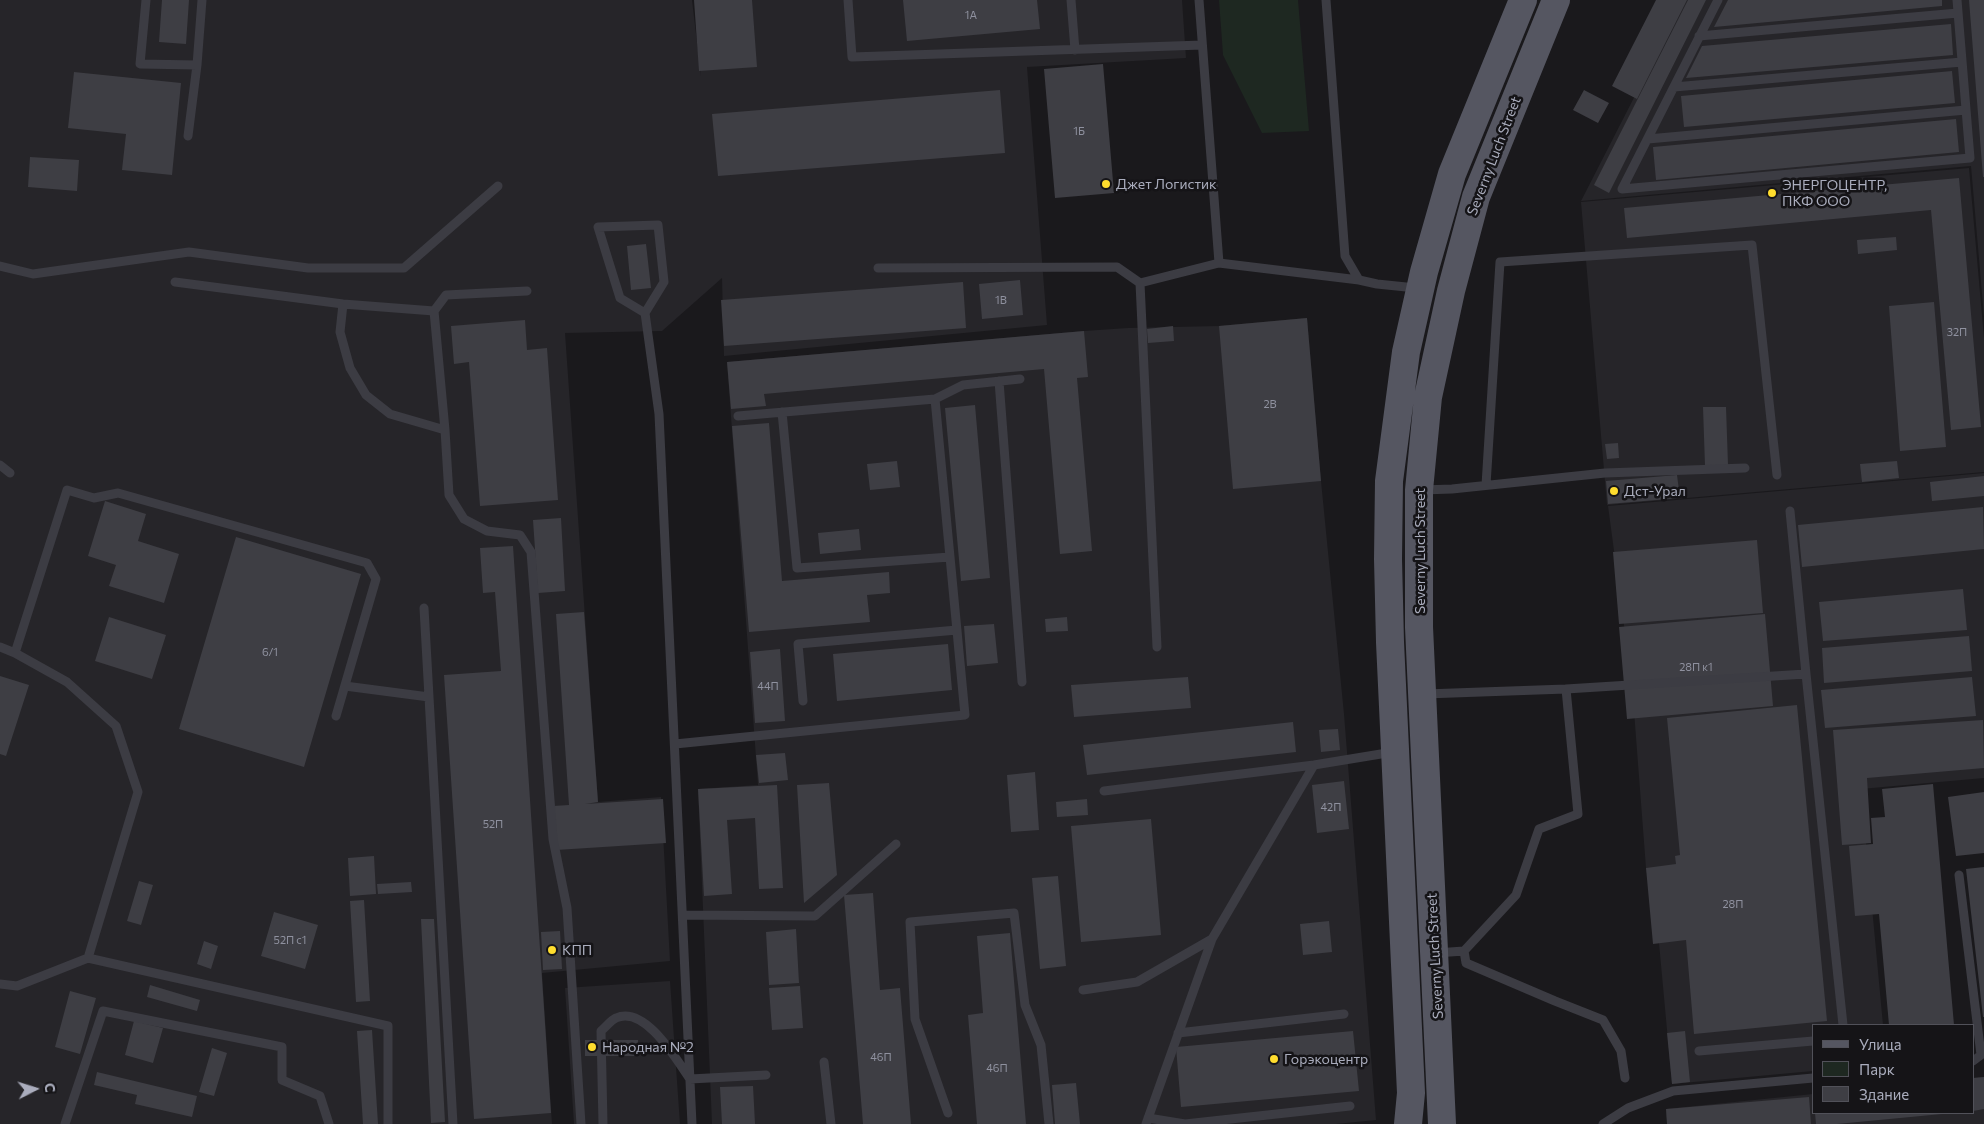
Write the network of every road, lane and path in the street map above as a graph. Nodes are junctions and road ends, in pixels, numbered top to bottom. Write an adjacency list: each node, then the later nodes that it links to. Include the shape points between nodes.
1 (146, 0): 16 (lane, via 140,64)
2 (202, 0): 16 (lane)
3 (848, 0): 14 (lane, via 852,58)
4 (1071, 0): 14 (lane)
5 (1199, 0): 13 (lane)
6 (1326, 0): 25 (lane, via 1346,256)
7 (1523, 0): 28 (main road, via 1452,174)
8 (1556, 0): 44 (main road, Severny Luch Street, via 1474,207 1450,291 1428,397)
9 (1718, 0): 12 (lane)
10 (1957, 0): 11 (lane)
11 (1958, 13): 12 (lane); 15 (lane)
12 (1700, 36): 17 (lane)
13 (1202, 45): 14 (lane); 22 (lane)
14 (1075, 50)
15 (1962, 62): 17 (lane); 18 (lane)
16 (197, 65): 19 (lane)
17 (1674, 87): 20 (lane)
18 (1966, 110): 20 (lane); 20 (lane, via 1970,158 1622,189)
19 (188, 136)
20 (1648, 139)
21 (498, 186): 23 (lane, via 404,268 308,268 189,252 33,274)
22 (1219, 263): 25 (lane); 27 (lane)
23 (0, 266)
24 (878, 268): 27 (lane, via 1116,267)
25 (1360, 280): 28 (lane)
26 (175, 282): 30 (lane)
27 (1140, 283): 50 (lane)
28 (1420, 288): 61 (main road, via 1406,352 1389,481 1388,559)
29 (527, 290): 31 (lane, via 446,295)
30 (343, 304): 31 (lane); 38 (lane, via 340,332 350,368 366,395 390,414)
31 (434, 310): 38 (lane)
32 (645, 313): 32 (lane, via 620,298 598,227 658,225 664,282); 60 (lane, via 659,414)
33 (1020, 379): 34 (lane)
34 (999, 381): 35 (lane, via 963,384); 53 (lane)
35 (935, 399): 36 (lane); 46 (lane)
36 (782, 412): 37 (lane); 46 (lane, via 796,568)
37 (738, 416)
38 (445, 430): 91 (lane, via 449,495 464,519 487,530 520,535 532,552 553,839 567,908)
39 (0, 465): 41 (lane)
40 (1745, 468): 43 (lane, via 1605,473)
41 (10, 472)
42 (1777, 475): 43 (lane, via 1752,245 1500,262)
43 (1486, 486): 44 (lane)
44 (1419, 490): 56 (main road, Severny Luch Street)
45 (1790, 512): 52 (lane)
46 (950, 557): 48 (lane)
47 (424, 608): 57 (lane)
48 (957, 630): 58 (lane, via 798,644); 60 (lane, via 965,715)
49 (0, 647): 51 (lane)
50 (1157, 647)
51 (15, 653): 54 (lane, via 67,490 94,498 118,493 367,562 376,579); 70 (lane, via 68,682 116,726 138,792)
52 (1806, 674): 55 (lane); 74 (lane)
53 (1022, 682)
54 (345, 686): 57 (lane); 59 (lane)
55 (1566, 689): 56 (lane); 68 (lane, via 1578,814 1539,829 1516,895)
56 (1422, 694): 69 (main road, Severny Luch Street)
57 (429, 697): 90 (lane)
58 (803, 701)
59 (336, 716)
60 (675, 744): 66 (lane)
61 (1396, 752): 62 (lane); 96 (main road, via 1411,1093)
62 (1314, 766): 63 (lane); 67 (lane)
63 (1104, 791)
64 (896, 844): 66 (lane, via 814,916)
65 (1959, 875): 78 (lane, via 1981,1055)
66 (683, 915): 83 (lane)
67 (1212, 939): 72 (lane, via 1137,982); 75 (lane)
68 (1464, 951): 69 (lane); 81 (lane, via 1466,963 1604,1020 1621,1050)
69 (1435, 953): 97 (main road, Severny Luch Street)
70 (88, 958): 71 (lane, via 17,986); 89 (lane, via 388,1026)
71 (0, 984)
72 (1083, 990)
73 (1344, 1014): 75 (lane)
74 (1843, 1024)
75 (1178, 1033): 86 (lane)
76 (1812, 1041): 77 (lane)
77 (1699, 1051)
78 (1974, 1060)
79 (824, 1062): 94 (lane)
80 (766, 1075): 83 (lane)
81 (1625, 1078)
82 (1812, 1078): 98 (lane, via 1673,1091 1628,1108)
83 (690, 1079): 92 (lane, via 652,1027 635,1017 616,1018 601,1031); 93 (lane)
84 (1350, 1106): 86 (lane, via 1185,1124)
85 (948, 1113): 95 (lane, via 915,1019 910,922 1014,913 1025,1005 1041,1044)
86 (1147, 1121)
87 (65, 1124): 88 (lane, via 104,1011 282,1047 282,1080 320,1096)
88 (329, 1124)
89 (388, 1124)
90 (453, 1124)
91 (581, 1124)
92 (603, 1124)
93 (692, 1124)
94 (831, 1124)
95 (1049, 1124)
96 (1408, 1124)
97 (1442, 1124)
98 (1603, 1124)

